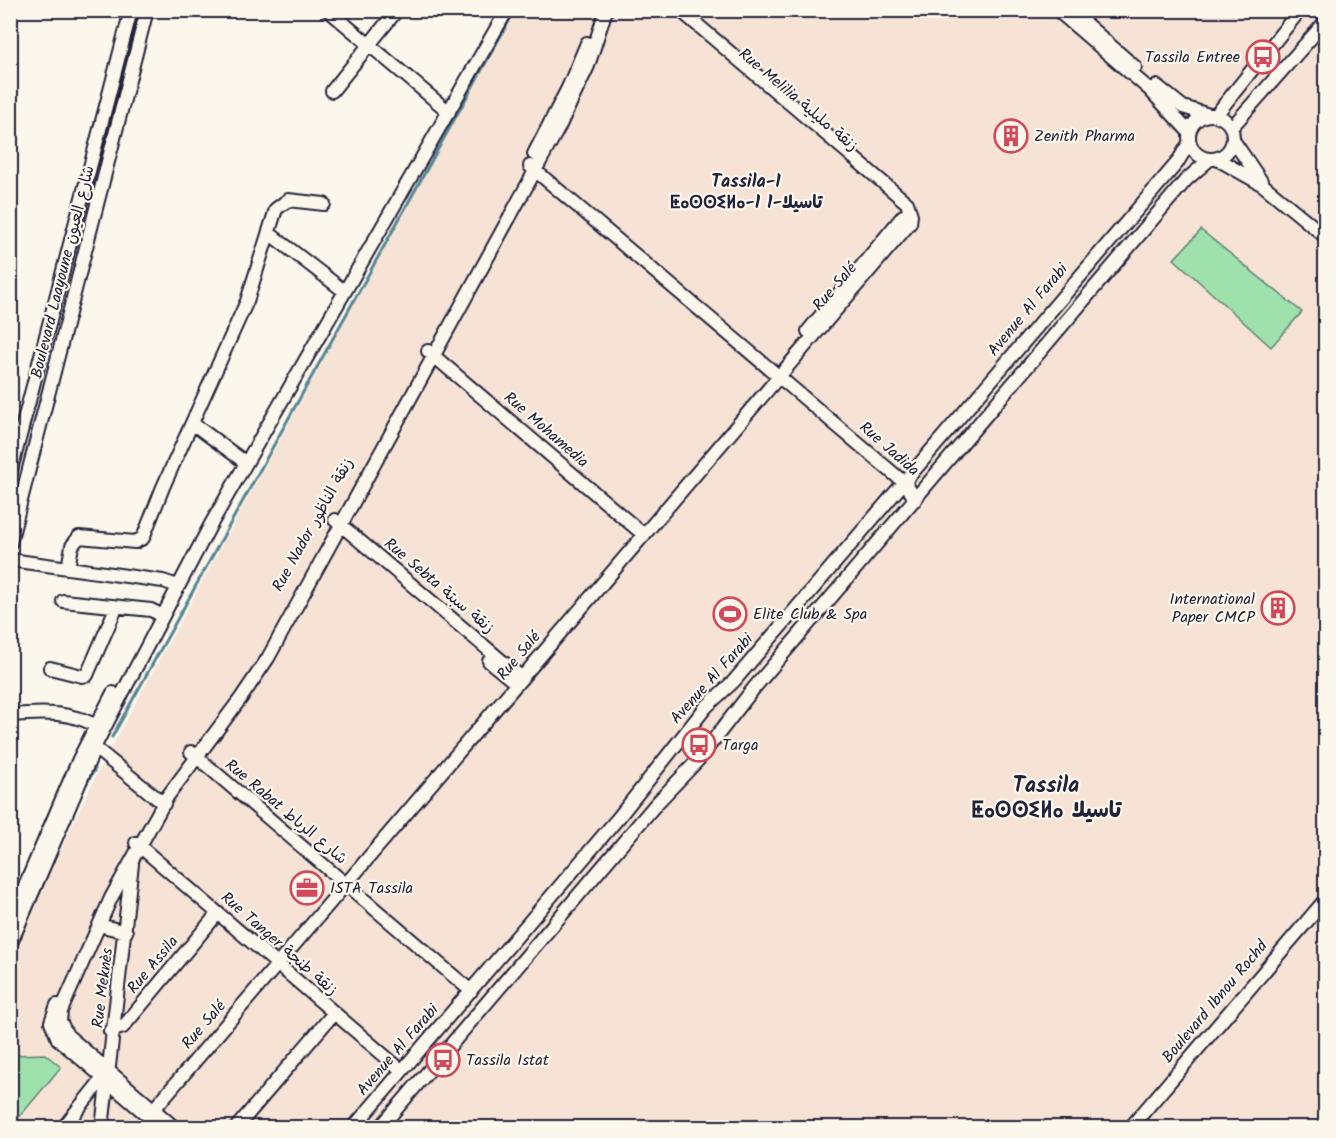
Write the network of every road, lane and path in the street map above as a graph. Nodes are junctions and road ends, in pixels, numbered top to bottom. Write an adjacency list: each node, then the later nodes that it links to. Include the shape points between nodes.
1 (131, 10): 32 (street, Boulevard Laayoune شارع العيون)
2 (147, 10): 33 (street, Boulevard Laayoune شارع العيون)
3 (328, 10): 15 (street)
4 (397, 10): 15 (street)
5 (500, 10): 17 (street)
6 (507, 10): 17 (street)
7 (599, 10): 22 (street, Rue Nador زنقة الناظور)
8 (606, 10): 22 (street, Rue Nador زنقة الناظور, via 578,90)
9 (668, 10): 25 (street, Rue Melilia زنقة مليلية)
10 (680, 10): 25 (street, Rue Melilia زنقة مليلية, via 907,203)
11 (1057, 10): 20 (street, via 1149,89)
12 (1070, 10): 18 (street, via 1177,103)
13 (1300, 10): 18 (street)
14 (1326, 21): 19 (street)
15 (368, 45): 16 (street); 17 (street)
16 (332, 92)
17 (446, 110): 28 (street)
18 (1213, 115): 19 (street, via 1228,123); 20 (street, via 1196,120)
19 (1232, 134): 21 (street, via 1227,152); 23 (street)
20 (1189, 137): 21 (street, via 1199,156); 36 (street, Avenue Al Farabi, via 1173,168)
21 (1214, 159): 23 (street); 37 (street, via 1186,180)
22 (530, 169): 29 (street, Rue Nador زنقة الناظور); 30 (street, Rue Jadida)
23 (1263, 184): 27 (street)
24 (324, 204): 26 (street, via 294,199 281,203 270,220)
25 (907, 216): 30 (street, Rue Salé, via 905,231)
26 (269, 233): 28 (street); 31 (street, via 248,301)
27 (1326, 237)
28 (341, 289): 34 (street)
29 (428, 356): 38 (street, Rue Nador زنقة الناظور); 39 (street, Rue Mohamedia)
30 (773, 378): 36 (street, Rue Jadida); 39 (street, Rue Salé)
31 (192, 423): 34 (street); 42 (street, via 142,538 135,542 79,537 72,546)
32 (14, 449): 33 (street); 35 (street, Boulevard Laayoune شارع العيون)
33 (33, 453): 40 (street, Boulevard Laayoune شارع العيون)
34 (243, 461): 43 (street)
35 (10, 474)
36 (900, 485): 37 (street, Rue Jadida, via 911,490); 62 (street, Avenue Al Farabi, via 734,681 706,707 619,817)
37 (915, 500): 76 (street, via 754,688 698,760 662,797)
38 (336, 525): 48 (street, Rue Sebta زنقة سبتة); 51 (street, Rue Nador زنقة الناظور, via 254,666)
39 (639, 536): 48 (street, Rue Salé)
40 (10, 543)
41 (10, 560): 42 (street)
42 (68, 568): 43 (street)
43 (175, 585): 46 (street)
44 (63, 601): 45 (street)
45 (116, 608): 46 (street); 47 (street, via 87,675)
46 (156, 615): 50 (street)
47 (50, 668)
48 (517, 679): 54 (street, Rue Salé)
49 (10, 715): 50 (street, via 62,713)
50 (95, 736): 52 (street); 57 (street); 60 (street)
51 (193, 754): 52 (street, Rue Nador زنقة الناظور); 54 (street, Rue Rabat شارع الرباط)
52 (163, 798): 53 (street, Rue Nador زنقة الناظور)
53 (132, 856): 56 (street, Rue Tanger زنقة طنجة); 58 (street, Rue Nador زنقة الناظور); 59 (street, Rue Meknès); 65 (street, Rue Nador زنقة الناظور, via 105,896 52,1015 52,1029)
54 (344, 883): 61 (street, Rue Salé); 62 (street, Rue Rabat شارع الرباط)
55 (1326, 899): 77 (street, Boulevard Ibnou Rochd)
56 (218, 913): 61 (street, Rue Tanger زنقة طنجة); 64 (street, Rue Assila, via 123,1027)
57 (10, 921)
58 (99, 925): 59 (street); 65 (street, Rue Nador زنقة الناظور, via 61,1011)
59 (124, 931): 64 (street, Rue Meknès)
60 (10, 945)
61 (275, 962): 63 (street, Rue Tanger زنقة طنجة); 68 (street, Rue Salé)
62 (471, 991): 66 (street, Avenue Al Farabi)
63 (334, 1013): 66 (street, Rue Tanger زنقة طنجة); 74 (street)
64 (112, 1031): 67 (street, Rue Meknès)
65 (65, 1039): 67 (street)
66 (401, 1070): 75 (street, Avenue Al Farabi)
67 (106, 1075): 68 (street); 69 (street); 70 (street, Rue Meknès); 71 (street, Rue Meknès)
68 (149, 1111): 72 (street); 73 (street)
69 (63, 1128)
70 (96, 1128)
71 (102, 1128)
72 (162, 1128)
73 (175, 1128)
74 (236, 1128)
75 (353, 1128)
76 (380, 1128)
77 (1130, 1128)

